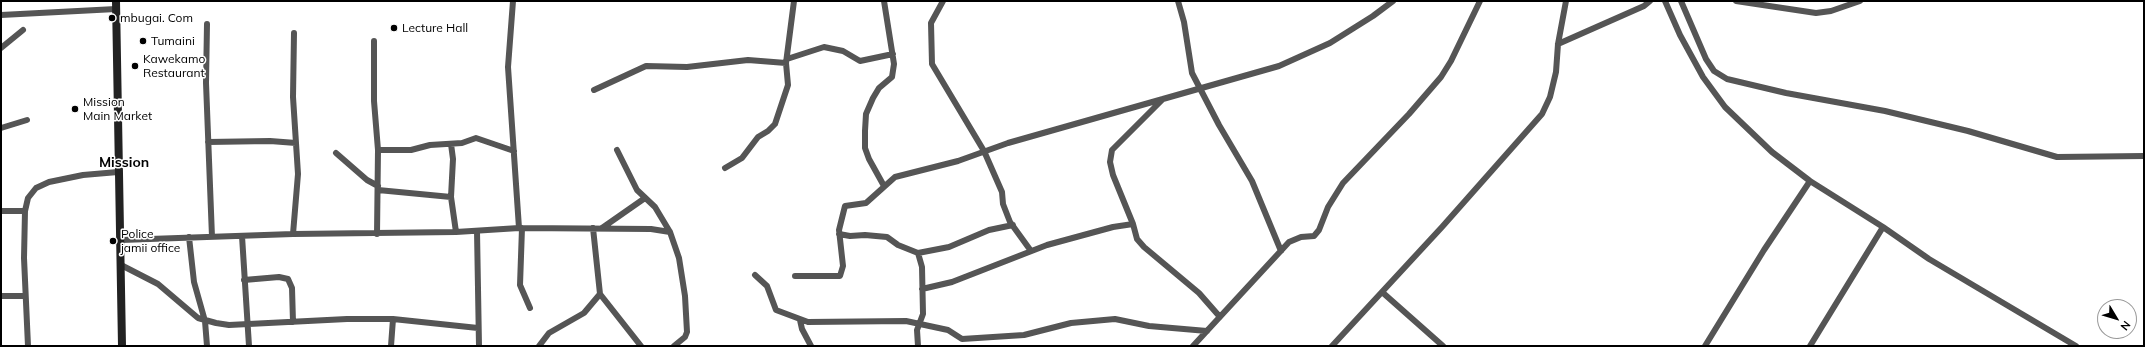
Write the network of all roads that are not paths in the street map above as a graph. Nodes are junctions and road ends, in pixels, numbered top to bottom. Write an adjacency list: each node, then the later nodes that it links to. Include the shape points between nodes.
1 (513, 1): 34 (street, via 508,67)
2 (794, 1): 23 (street)
3 (884, 1): 22 (street)
4 (943, 1): 35 (street, via 931,23 932,64)
5 (1178, 1): 24 (street, via 1192,73)
6 (1393, 1): 24 (street, via 1330,43 1279,66)
7 (1480, 1): 64 (street, via 1441,77 1343,183 1328,207 1319,230 1314,236 1294,239)
8 (1566, 1): 20 (street)
9 (1650, 1): 20 (street)
10 (1666, 1): 40 (street, via 1680,35 1703,77 1725,107 1772,152)
11 (1681, 1): 37 (street, via 1706,59 1714,71 1727,79 1892,113 1968,131 2057,157)
12 (1736, 1): 13 (street, via 1816,13 1831,11)
13 (1860, 1)
14 (116, 5): 15 (street); 39 (main road)
15 (1, 15)
16 (207, 24): 29 (street)
17 (23, 30): 21 (street)
18 (294, 33): 30 (street, via 293,97)
19 (374, 41): 32 (street, via 374,101)
20 (1558, 44): 71 (street, via 1556,72 1550,97 1542,114)
21 (1, 48)
22 (893, 54): 23 (street, via 860,61 843,51 824,47); 41 (street, via 892,77 879,88 866,114 866,148)
23 (787, 61): 25 (street, via 748,60 687,67 646,66); 38 (street, via 788,85 775,124 758,137 742,158)
24 (1198, 88): 26 (street); 64 (street, via 1252,181)
25 (594, 90)
26 (1165, 97): 35 (street); 47 (street, via 1112,150 1110,162)
27 (26, 120): 28 (street)
28 (1, 128)
29 (208, 142): 30 (street); 61 (street)
30 (296, 143): 56 (street, via 298,174)
31 (451, 144): 32 (street, via 430,145 404,151); 34 (street, via 476,138); 43 (street)
32 (378, 150): 42 (street)
33 (617, 150): 44 (street, via 637,190)
34 (514, 151): 50 (street)
35 (984, 151): 41 (street, via 958,161 895,177); 48 (street, via 1002,192 1003,204)
36 (336, 153): 42 (street)
37 (2144, 156)
38 (725, 168)
39 (118, 172): 46 (street, via 48,182 36,188 28,198); 62 (main road)
40 (1810, 181): 49 (street); 99 (street)
41 (884, 186): 58 (street, via 866,203 845,206)
42 (378, 188): 43 (street); 57 (street)
43 (451, 197): 54 (street)
44 (645, 198): 52 (street); 55 (street, via 655,207)
45 (1, 211): 46 (street)
46 (25, 211): 74 (street)
47 (1133, 224): 63 (street, via 1113,227); 76 (street, via 1137,239 1144,247 1181,276)
48 (1013, 226): 63 (street); 65 (street, via 988,230 949,247)
49 (1883, 227): 100 (street); 101 (street, via 1929,259)
50 (520, 228): 51 (street); 53 (street); 75 (street, via 520,285)
51 (593, 228): 52 (street); 72 (street)
52 (602, 228): 55 (street)
53 (477, 231): 54 (street); 83 (street)
54 (456, 232): 57 (street)
55 (670, 232): 93 (street, via 682,276 687,326 685,337)
56 (293, 234): 57 (street); 59 (street)
57 (377, 234)
58 (839, 234): 65 (street, via 887,238); 68 (street, via 844,266 840,276)
59 (242, 236): 61 (street); 69 (street)
60 (189, 237): 61 (street); 62 (street); 79 (street, via 194,282)
61 (212, 237)
62 (121, 240): 66 (main road)
63 (1031, 250): 70 (street, via 952,282)
64 (1280, 251): 76 (street)
65 (918, 253): 70 (street, via 922,267)
66 (121, 265): 79 (street, via 158,284 187,310); 86 (main road)
67 (755, 275): 78 (street, via 767,286 776,310)
68 (795, 276)
69 (244, 280): 80 (street, via 279,277 288,279 292,288); 81 (street)
70 (922, 289): 82 (street, via 923,314)
71 (1382, 292): 97 (street); 98 (street)
72 (600, 294): 91 (street, via 584,312 549,333); 92 (street)
73 (1, 296): 74 (street)
74 (25, 296): 85 (street)
75 (530, 308)
76 (1220, 317): 84 (street)
77 (393, 319): 80 (street); 83 (street); 89 (street)
78 (800, 320): 82 (street, via 888,320); 94 (street)
79 (206, 321): 81 (street, via 230,325); 87 (street)
80 (293, 322): 81 (street)
81 (247, 324): 88 (street)
82 (919, 324): 84 (street, via 948,330 962,339 1024,335 1071,323 1115,320); 95 (street)
83 (478, 328): 90 (street)
84 (1207, 331): 96 (street)
85 (28, 346)
86 (122, 346)
87 (207, 346)
88 (249, 346)
89 (391, 346)
90 (479, 346)
91 (539, 346)
92 (641, 346)
93 (674, 346)
94 (811, 346)
95 (918, 346)
96 (1193, 346)
97 (1332, 346)
98 (1443, 346)
99 (1704, 346)
100 (1810, 346)
101 (2076, 346)

